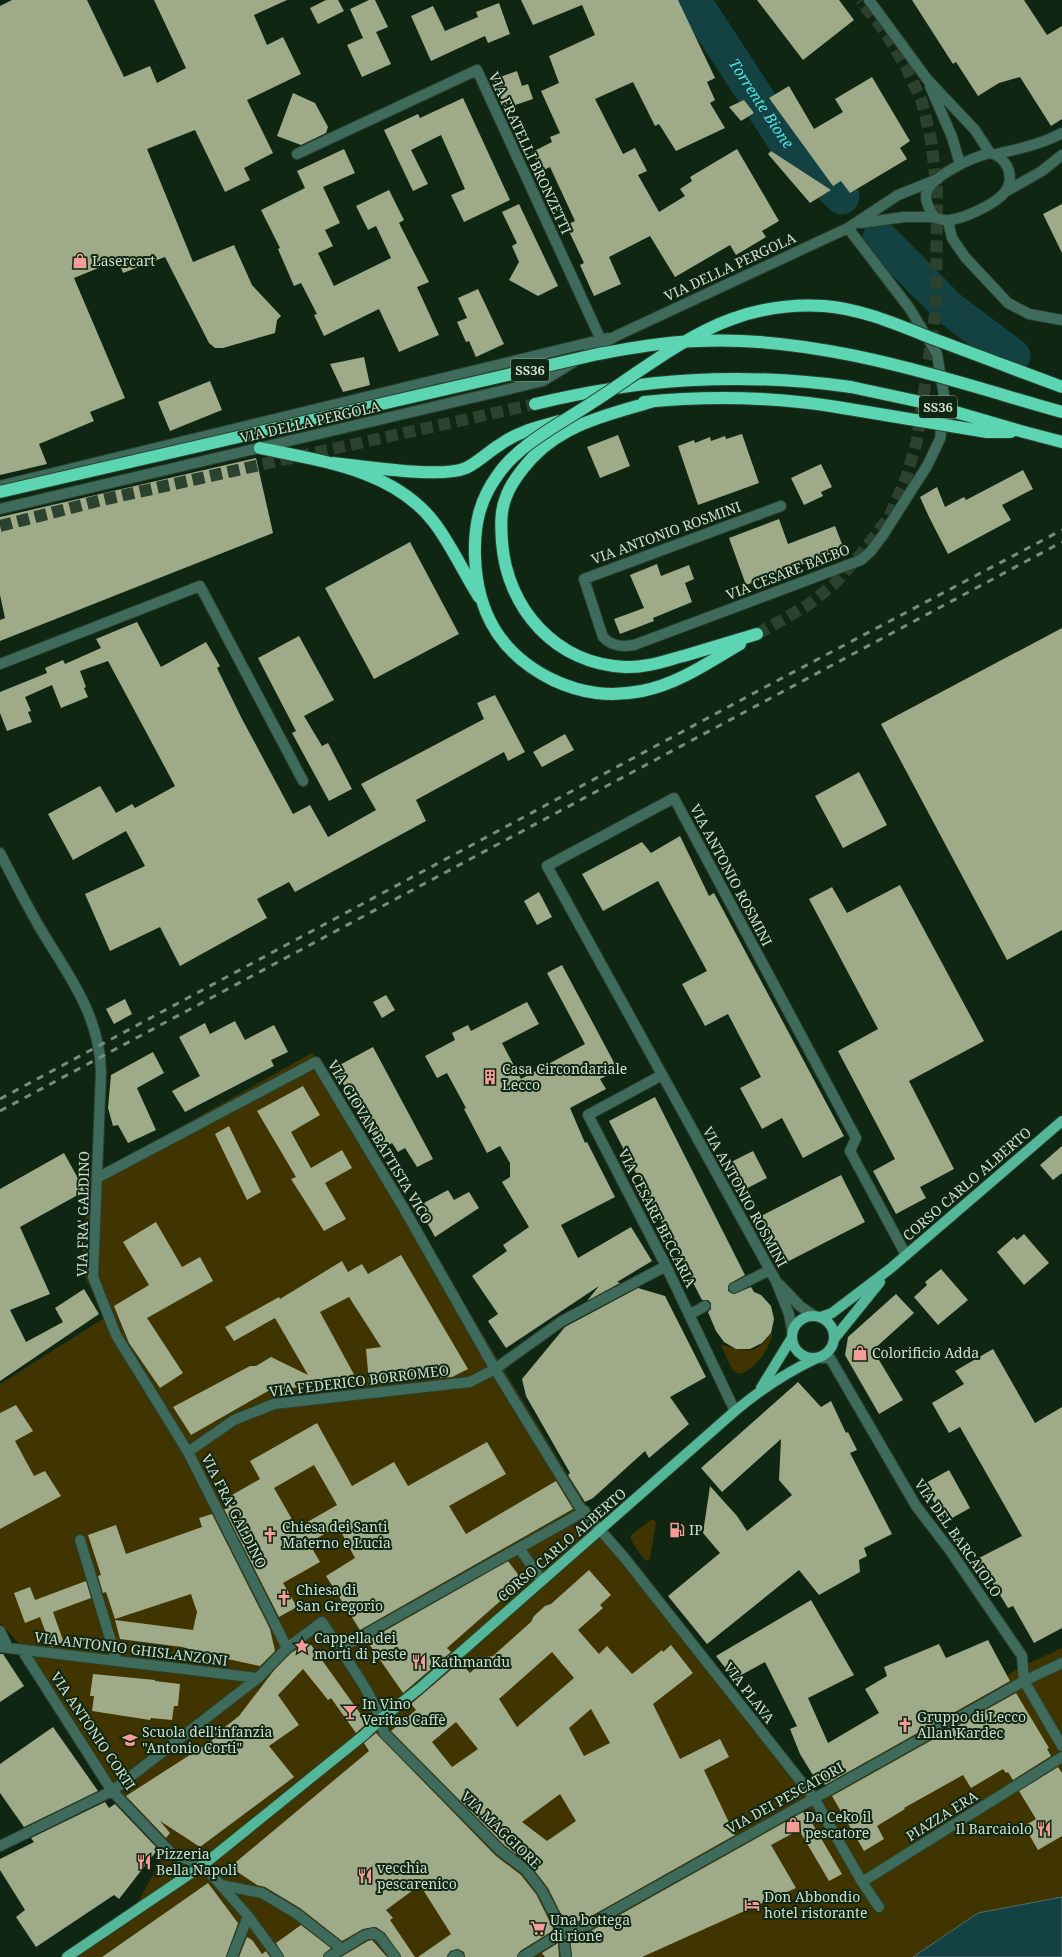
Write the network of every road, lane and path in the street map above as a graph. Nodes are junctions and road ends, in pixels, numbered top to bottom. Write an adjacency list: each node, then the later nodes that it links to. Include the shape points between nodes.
1 (869, 0): 2 (street)
2 (927, 79): 5 (street, via 976,130); 7 (street, via 952,137)
3 (1062, 133): 5 (street, via 1027,147)
4 (297, 154): 15 (street, VIA FRATELLI BRONZETTI, via 477,70)
5 (993, 154): 7 (street); 9 (street, via 1005,163 1010,171 1010,182)
6 (1062, 155): 9 (street, via 1042,171)
7 (960, 164): 8 (street)
8 (938, 179): 10 (street, via 929,188 926,196 928,207); 12 (street, VIA DELLA PERGOLA, via 898,195)
9 (1005, 192): 11 (street, via 972,213)
10 (934, 217): 11 (street, VIA DELLA PERGOLA); 12 (street, VIA DELLA PERGOLA, via 904,217)
11 (948, 221): 13 (street, via 952,238 965,257 1008,303 1029,314)
12 (852, 226): 14 (street, VIA DELLA PERGOLA); 29 (street, VIA CESARE BALBO, via 910,309 937,354 945,400 940,439 927,466 883,535 861,560 634,645)
13 (1062, 320)
14 (616, 336): 15 (street, VIA DELLA PERGOLA); 22 (street, VIA DELLA PERGOLA, via 543,381)
15 (601, 340): 24 (street, VIA DELLA PERGOLA)
16 (1062, 387): 28 (highway, bridge, via 866,313 825,306 800,306 767,309 733,318 661,357 518,452 496,476 479,508 476,526 476,568)
17 (651, 402): 20 (highway, bridge, via 736,397 771,399 839,407 987,432); 23 (highway, via 614,406 526,430 501,443 471,465 458,470 435,473); 28 (highway, via 578,425 542,449 522,470 506,497 501,524 504,562 513,589 530,619 546,636 574,654 610,665 649,665 756,634 667,684 632,693 592,694 562,685 533,670 517,658 490,623)
18 (534, 404): 20 (highway, SS36, bridge, via 580,393 668,382 746,378 831,384 921,402)
19 (1062, 412): 25 (highway, SS36, bridge, via 881,361 836,352 788,345 698,341 640,346 598,354)
20 (1024, 432): 21 (highway, SS36)
21 (1062, 442)
22 (260, 448): 23 (highway); 27 (street, VIA DELLA PERGOLA)
23 (332, 463): 28 (highway, via 372,476 418,505 438,529)
24 (0, 486)
25 (0, 492)
26 (781, 506): 29 (street, VIA ANTONIO ROSMINI, via 584,579 600,633)
27 (0, 509)
28 (484, 606)
29 (610, 644)
30 (0, 664): 31 (street, via 200,586)
31 (303, 781)
32 (0, 853): 35 (street, VIA FRA' GALDINO, via 39,926 76,987 94,1024 101,1057)
33 (662, 1075): 36 (street, VIA ANTONIO ROSMINI, via 547,866 674,798 856,1138 850,1150); 37 (street, VIA CESARE BECCARIA, via 588,1115); 39 (street, VIA ANTONIO ROSMINI)
34 (1062, 1121): 36 (main road, CORSO CARLO ALBERTO)
35 (97, 1178): 48 (street, VIA GIOVAN BATTISTA VICO, via 316,1062 403,1207); 51 (street, VIA FRA' GALDINO, via 93,1277 116,1335)
36 (906, 1255): 38 (main road, CORSO CARLO ALBERTO)
37 (666, 1266): 43 (street, VIA CESARE BECCARIA); 48 (street, VIA FEDERICO BORROMEO, via 562,1321)
38 (891, 1268): 44 (main road, CORSO CARLO ALBERTO, via 832,1313); 46 (main road, CORSO CARLO ALBERTO)
39 (770, 1270): 40 (street, VIA ANTONIO ROSMINI); 41 (street)
40 (776, 1281): 44 (street, VIA ANTONIO ROSMINI, via 800,1306); 45 (street, VIA ANTONIO ROSMINI, via 789,1314)
41 (734, 1288)
42 (705, 1306): 43 (street)
43 (689, 1315): 50 (street, VIA CESARE BECCARIA)
44 (817, 1316): 45 (main road, via 804,1317 796,1322); 46 (main road, via 829,1322)
45 (792, 1335): 47 (main road, via 794,1348 800,1355); 49 (main road, CORSO CARLO ALBERTO)
46 (834, 1339): 47 (main road, via 827,1353)
47 (817, 1358): 49 (main road, CORSO CARLO ALBERTO, via 797,1367); 65 (street, VIA DEL BARCAIOLO, via 830,1358 916,1506 949,1548 1022,1656)
48 (495, 1369): 51 (street, VIA FEDERICO BORROMEO, via 470,1382 274,1404 234,1420); 52 (street, via 579,1506)
49 (758, 1392): 50 (main road, CORSO CARLO ALBERTO)
50 (735, 1411): 53 (main road, CORSO CARLO ALBERTO)
51 (188, 1452): 59 (street, VIA FRA' GALDINO)
52 (585, 1511): 53 (street); 55 (street)
53 (601, 1530): 56 (main road, CORSO CARLO ALBERTO); 70 (street, VIA PLAVA)
54 (80, 1540): 62 (street)
55 (520, 1548): 56 (street); 60 (street)
56 (542, 1581): 66 (main road, CORSO CARLO ALBERTO)
57 (0, 1631): 58 (street)
58 (4, 1648): 61 (street, VIA ANTONIO GHISLANZONI)
59 (288, 1648): 60 (street, VIA MAGGIORE, via 322,1622); 64 (street)
60 (339, 1649): 66 (street, VIA MAGGIORE)
61 (22, 1650): 62 (street, VIA ANTONIO GHISLANZONI); 69 (street, VIA ANTONIO CORTI)
62 (117, 1662): 64 (street, VIA ANTONIO GHISLANZONI)
63 (1062, 1663): 65 (street, VIA DEI PESCATORI)
64 (258, 1678): 69 (street)
65 (1024, 1681): 67 (street, VIA DEL BARCAIOLO); 70 (street, VIA DEI PESCATORI)
66 (382, 1718): 72 (main road, CORSO CARLO ALBERTO); 77 (street, VIA MAGGIORE, via 384,1733 399,1749 419,1766 501,1852 526,1870 542,1891)
67 (1062, 1746)
68 (1062, 1757): 73 (street, PIAZZA ERA)
69 (112, 1791): 71 (street); 72 (street, VIA ANTONIO CORTI, via 172,1854)
70 (814, 1798): 73 (street, VIA PLAVA); 77 (street, VIA DEI PESCATORI, via 588,1925)
71 (0, 1846)
72 (203, 1865): 74 (street, VIA ANTONIO CORTI); 79 (main road, CORSO CARLO ALBERTO)
73 (862, 1882): 75 (street)
74 (221, 1885): 76 (street, VIA ANTONIO CORTI); 78 (street, via 262,1893 297,1914)
75 (879, 1907)
76 (248, 1916): 80 (street); 81 (street, VIA ANTONIO CORTI)
77 (563, 1932): 86 (street, VIA DEI PESCATORI); 87 (street, VIA MAGGIORE)
78 (342, 1949): 82 (street); 83 (street, via 364,1935 373,1933 380,1937)
79 (67, 1957)
80 (232, 1957)
81 (278, 1957)
82 (329, 1957)
83 (395, 1957)
84 (454, 1957): 85 (street)
85 (459, 1957)
86 (523, 1957)
87 (566, 1957)

